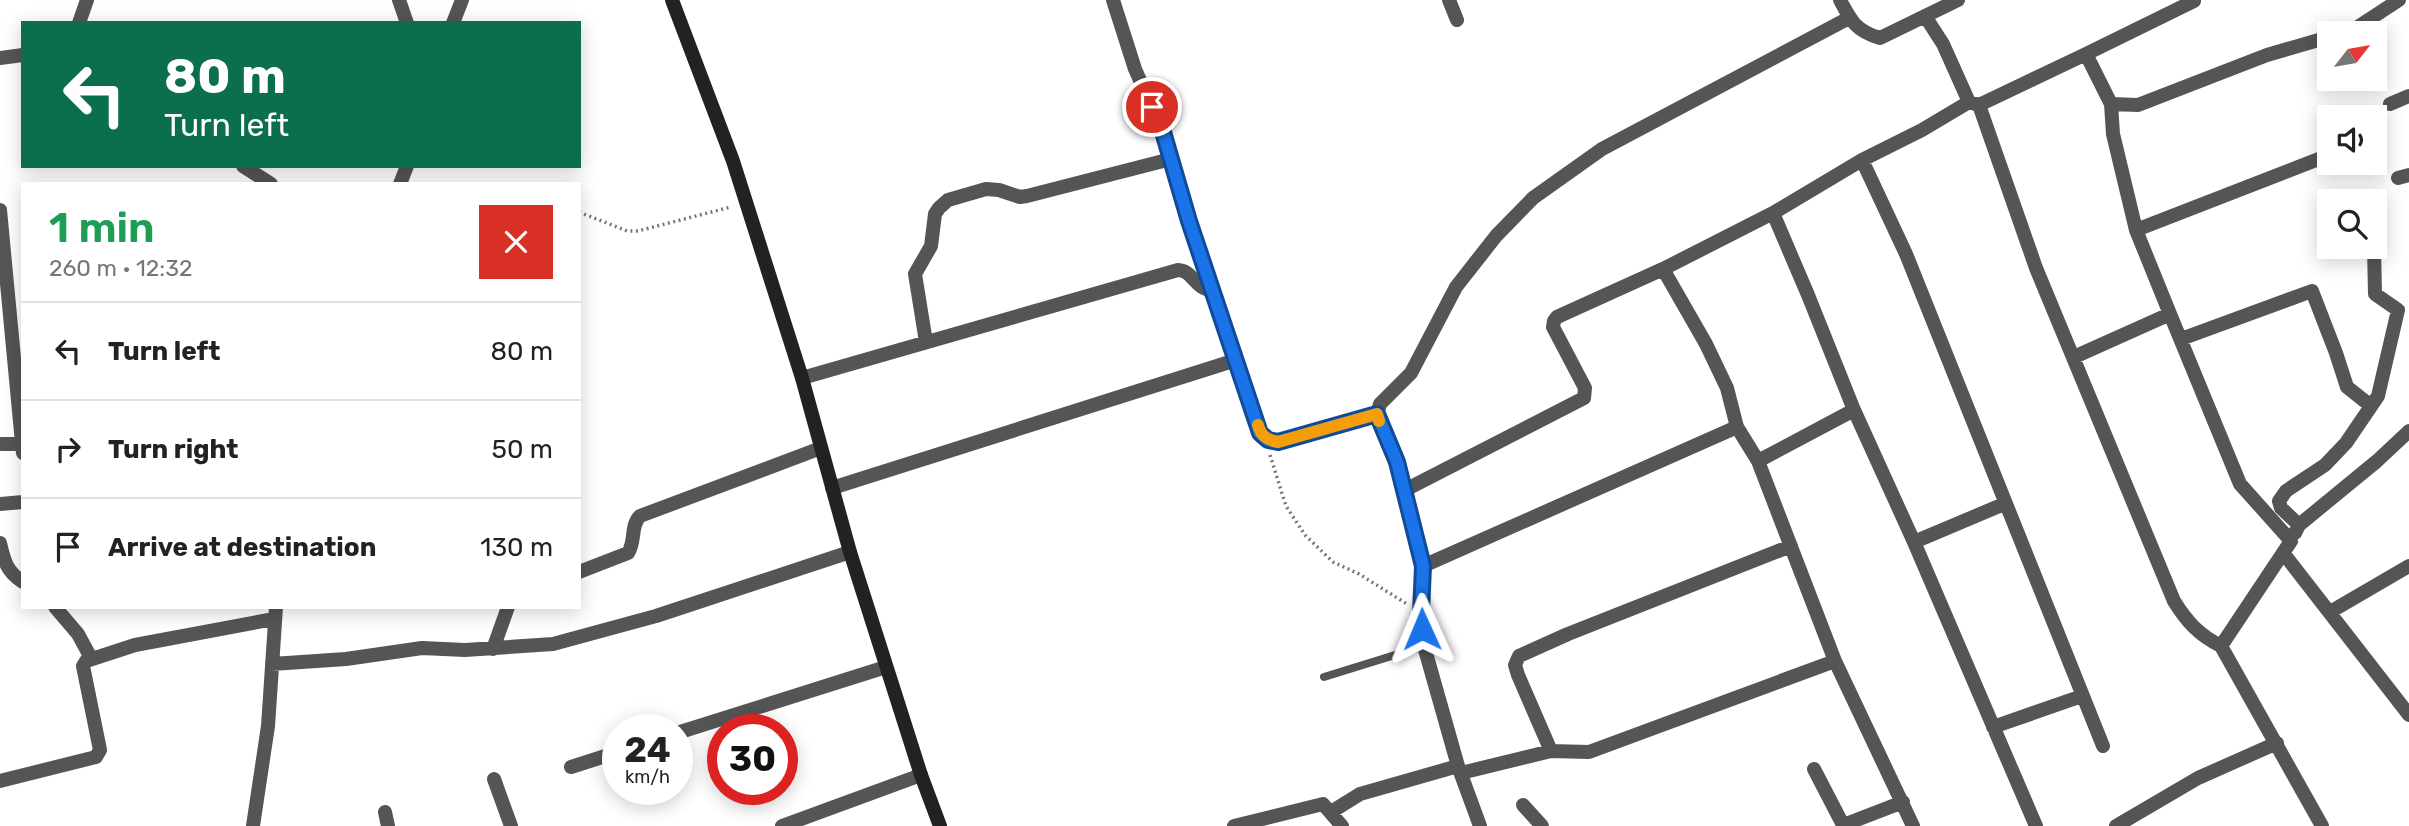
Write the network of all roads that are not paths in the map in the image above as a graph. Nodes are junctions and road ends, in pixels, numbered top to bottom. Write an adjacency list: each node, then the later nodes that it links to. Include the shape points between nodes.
1 (87, 0): 14 (street)
2 (399, 0): 15 (street)
3 (462, 0): 16 (street)
4 (672, 0): 43 (main road, via 746,203)
5 (1114, 0): 26 (street, via 1130,56)
6 (1449, 0): 13 (street)
7 (1840, 0): 12 (street)
8 (1958, 0): 11 (street)
9 (2399, 0): 17 (street)
10 (2194, 1): 19 (street)
11 (1925, 16): 12 (street, via 1880,38 1864,33); 23 (street)
12 (1849, 18): 47 (street, via 1602,149 1533,198 1456,287 1411,373 1380,404)
13 (1457, 20)
14 (80, 21)
15 (406, 21)
16 (454, 21)
17 (2367, 21)
18 (2317, 40): 24 (street, via 2138,105)
19 (2085, 54): 23 (street); 24 (street)
20 (21, 55): 21 (street)
21 (0, 58)
22 (2409, 96): 25 (street)
23 (1974, 103): 27 (street); 40 (street)
24 (2111, 104): 33 (street, via 2113,134)
25 (2390, 104)
26 (1171, 159): 36 (street); 39 (street, via 1027,196 986,189 943,204 935,214 931,246 915,274)
27 (1862, 160): 32 (street); 58 (street, via 1906,254)
28 (2317, 160): 33 (street)
29 (246, 168): 30 (street)
30 (268, 182)
31 (0, 210): 42 (street)
32 (1773, 213): 35 (street); 46 (street)
33 (2136, 230): 37 (street)
34 (2374, 259): 45 (street, via 2375,294 2398,310 2378,396)
35 (1663, 269): 48 (street, via 1727,388); 56 (street, via 1554,321 1585,388 1584,398)
36 (1213, 291): 39 (street, via 1178,270); 41 (street)
37 (2171, 314): 38 (street); 40 (street)
38 (2180, 338): 45 (street, via 2312,291 2347,387); 64 (street, via 2240,484)
39 (926, 342): 43 (street)
40 (2074, 357): 75 (street, via 2174,601 2188,623)
41 (1236, 360): 47 (street, via 1260,433 1268,440 1278,442); 55 (street)
42 (18, 378): 44 (street); 49 (street)
43 (802, 378): 53 (main road)
44 (0, 382)
45 (2371, 405): 60 (street, via 2339,451 2279,501)
46 (1854, 410): 54 (street); 61 (street)
47 (1377, 414): 56 (street)
48 (1737, 427): 54 (street); 66 (street)
49 (21, 428)
50 (2409, 431): 60 (street)
51 (0, 444): 52 (street)
52 (21, 444)
53 (821, 448): 55 (main road); 68 (street, via 640,516 628,553)
54 (1758, 461): 63 (street)
55 (832, 488): 65 (main road)
56 (1405, 489): 66 (street)
57 (21, 502): 59 (street)
58 (2004, 503): 61 (street); 82 (street)
59 (0, 504)
60 (2299, 525): 64 (street)
61 (1914, 542): 84 (street)
62 (0, 543): 69 (street, via 5,566)
63 (1791, 547): 78 (street); 88 (street, via 1519,656 1515,665 1518,675)
64 (2287, 547): 72 (street); 75 (street)
65 (850, 552): 76 (street, via 553,644); 80 (main road)
66 (1423, 566): 74 (street)
67 (2409, 566): 72 (street)
68 (581, 571)
69 (21, 581)
70 (57, 609): 77 (street)
71 (507, 609): 76 (street)
72 (2330, 612): 83 (street)
73 (275, 613): 77 (street); 79 (street)
74 (1424, 646): 81 (lane); 92 (street)
75 (2221, 646): 86 (street)
76 (493, 649): 79 (street, via 422,648)
77 (91, 658): 95 (street, via 83,666 99,754)
78 (1835, 661): 88 (street, via 1589,752); 96 (street)
79 (272, 664): 99 (street)
80 (886, 667): 85 (street); 93 (main road)
81 (1324, 677)
82 (2082, 695): 84 (street); 87 (street)
83 (2409, 715)
84 (1993, 727): 108 (street)
85 (693, 728)
86 (2277, 743): 109 (street, via 2199,778); 110 (street)
87 (2103, 746)
88 (1552, 751): 92 (street)
89 (602, 757): 90 (street)
90 (571, 767)
91 (1814, 769): 96 (street, via 1842,823)
92 (1459, 770): 98 (street, via 1360,794); 105 (street)
93 (921, 775): 101 (street); 102 (main road)
94 (495, 779): 100 (street)
95 (0, 781)
96 (1903, 802): 107 (street)
97 (1523, 806): 106 (street)
98 (1331, 813): 103 (street, via 1323,804); 104 (street)
99 (253, 826)
100 (511, 826)
101 (782, 826)
102 (940, 826)
103 (1234, 826)
104 (1342, 826)
105 (1480, 826)
106 (1542, 826)
107 (1913, 826)
108 (2036, 826)
109 (2116, 826)
110 (2322, 826)

